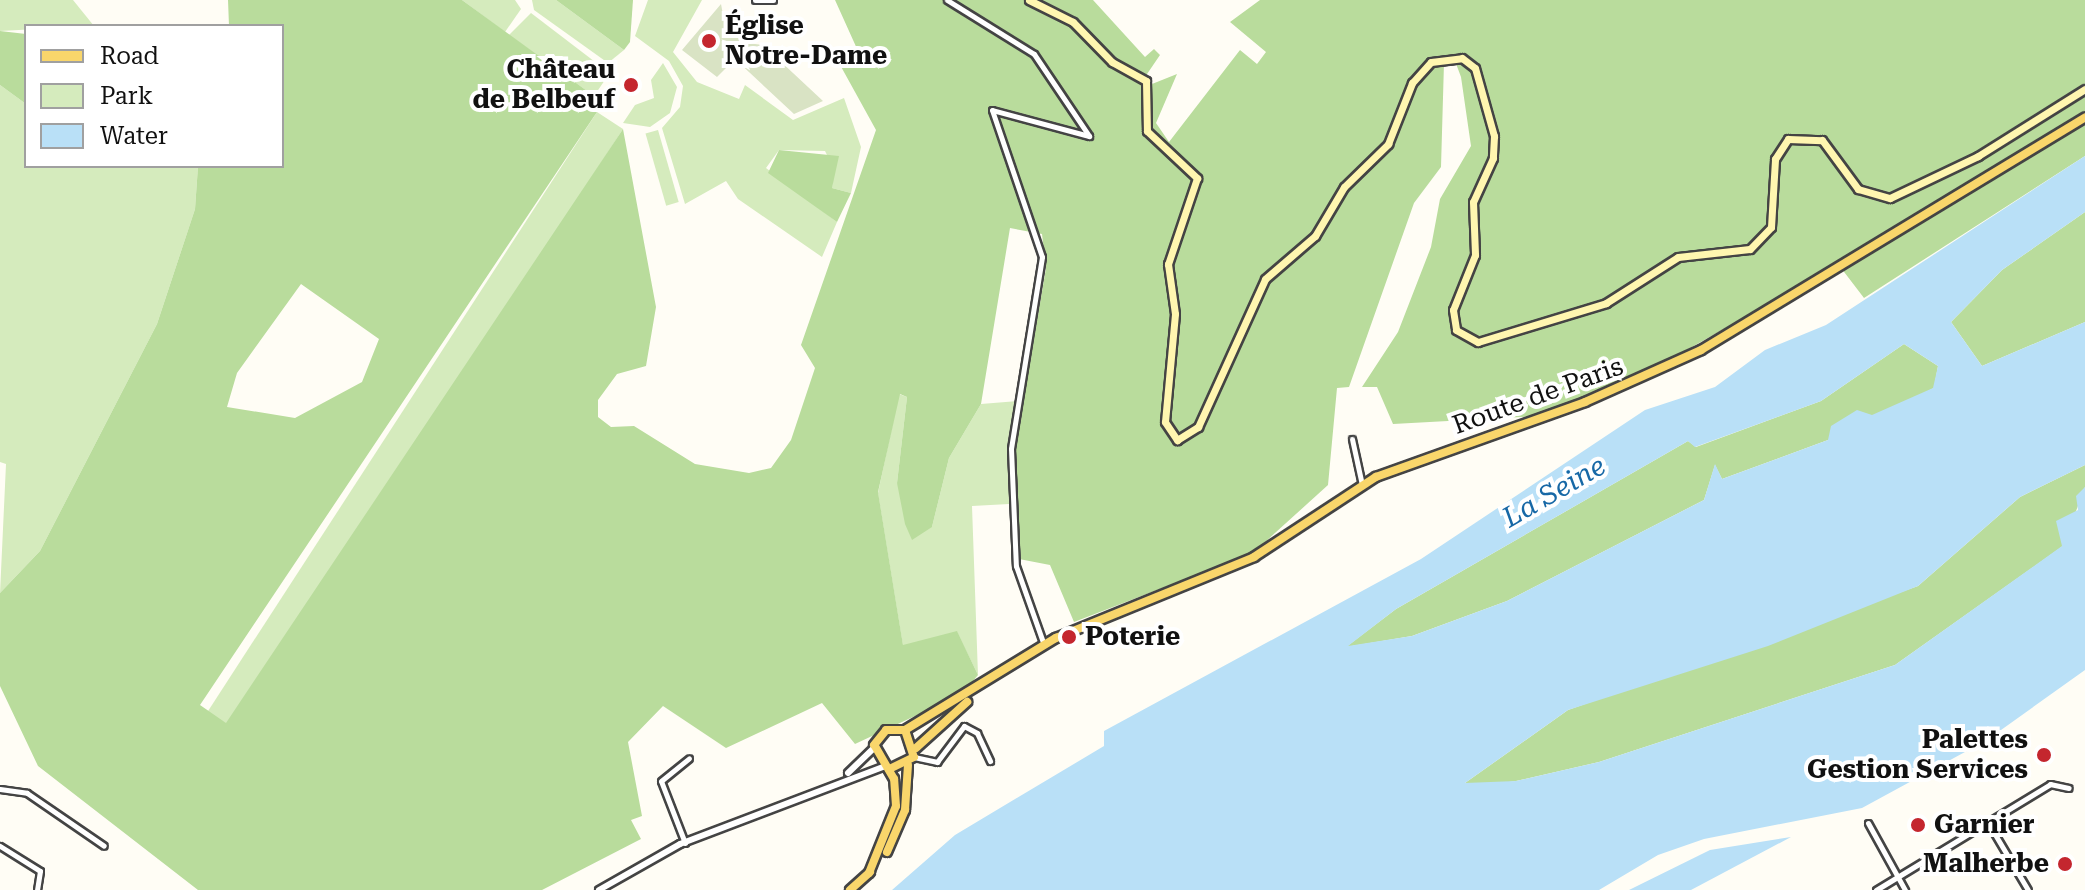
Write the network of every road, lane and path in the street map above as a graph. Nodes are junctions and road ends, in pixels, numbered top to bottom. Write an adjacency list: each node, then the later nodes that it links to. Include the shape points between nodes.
1 (755, 0): 2 (street)
2 (773, 0)
3 (947, 0): 9 (street, via 1034,54 1089,136 992,110 1042,257 1011,449 1014,553)
4 (1029, 0): 5 (main road, via 1073,22 1112,62 1146,81 1147,131 1190,166 1198,186 1168,264 1175,314 1165,422 1181,440 1198,427 1265,279 1315,236 1344,187 1388,144 1412,83 1431,62 1462,58 1475,68 1494,136 1493,158 1473,202 1475,255 1453,310 1456,330 1478,342 1606,303 1678,257 1750,249 1771,227 1775,159 1788,139 1822,140 1858,189 1890,198 1978,156)
5 (2085, 89)
6 (2085, 117): 8 (main road, Route de Paris, via 1692,355)
7 (1352, 439): 8 (street)
8 (1362, 485): 9 (main road, Route de Paris, via 1246,561)
9 (1044, 645): 10 (main road, Route de Paris)
10 (992, 681): 11 (main road); 13 (main road)
11 (905, 730): 12 (main road, via 886,730); 13 (main road)
12 (874, 748): 16 (main road); 17 (street)
13 (913, 757): 15 (street, via 937,762 964,726 977,733); 16 (main road); 25 (main road, via 898,832)
14 (689, 758): 22 (street, via 661,777)
15 (990, 761)
16 (886, 768): 17 (street); 25 (main road, via 896,787 893,825)
17 (837, 779): 22 (street)
18 (2069, 788): 20 (street, via 2050,784)
19 (0, 789): 24 (street, via 27,793)
20 (1987, 821): 26 (street); 32 (street)
21 (1868, 823): 26 (street)
22 (685, 843): 28 (street)
23 (0, 846): 27 (street, via 40,871)
24 (104, 846)
25 (869, 873): 29 (main road)
26 (1896, 875): 30 (street); 31 (street)
27 (37, 890)
28 (599, 890)
29 (850, 890)
30 (1876, 890)
31 (1905, 890)
32 (2028, 890)

